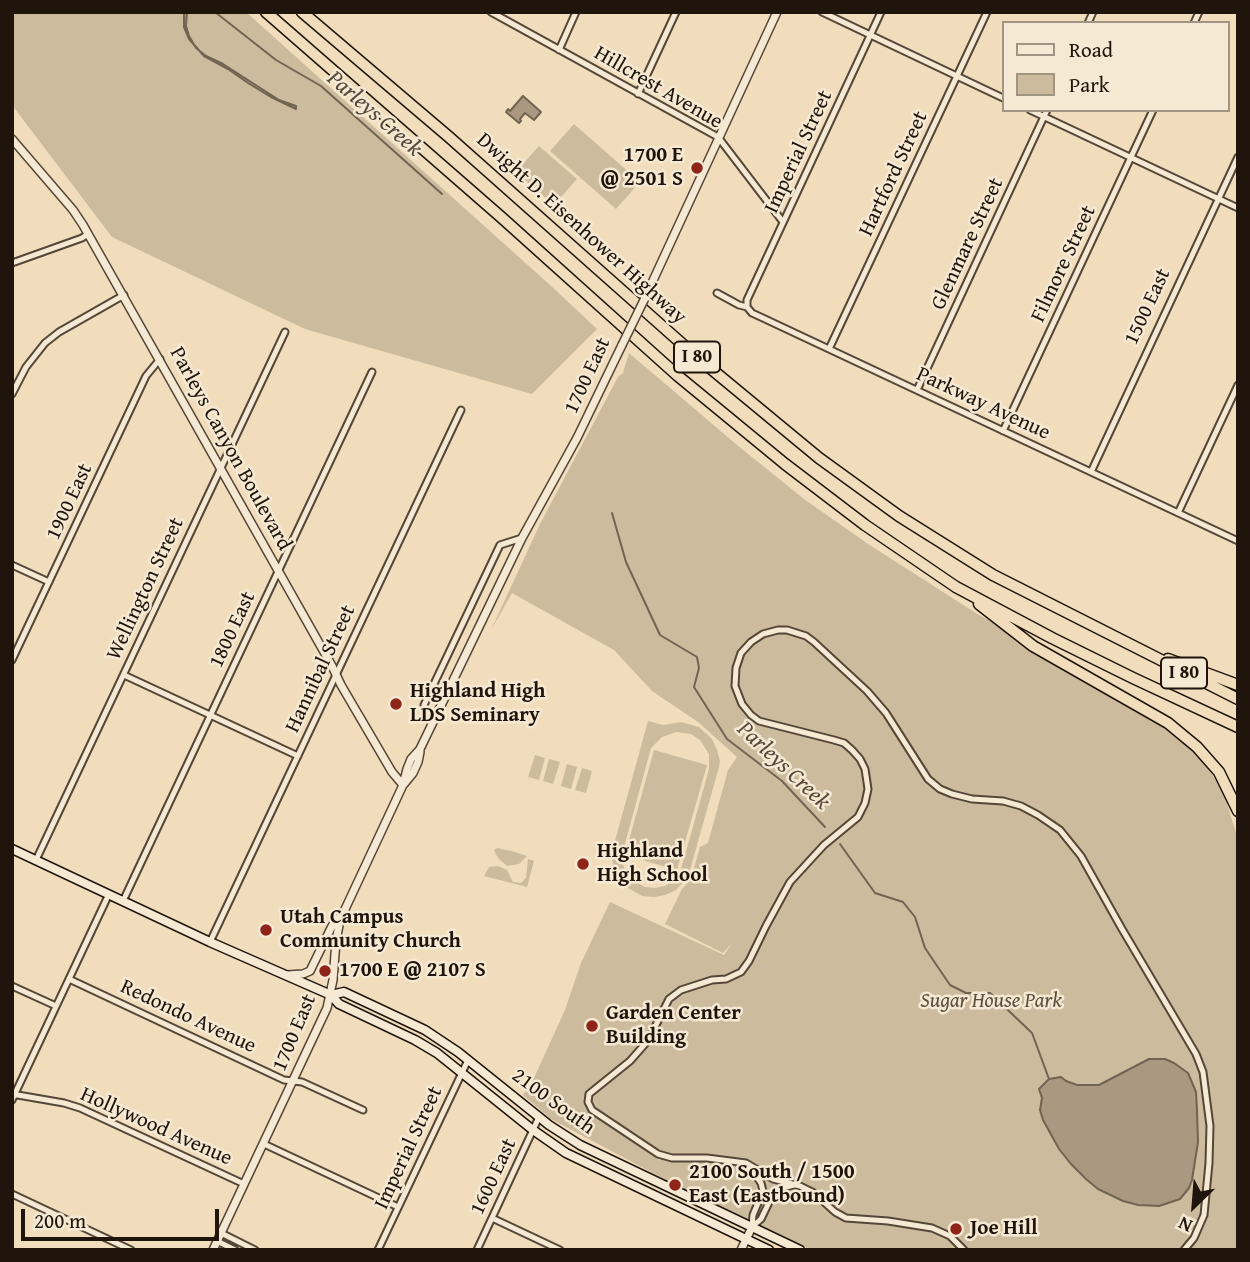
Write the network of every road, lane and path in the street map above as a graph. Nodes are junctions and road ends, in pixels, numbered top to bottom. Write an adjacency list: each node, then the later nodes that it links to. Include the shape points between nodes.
1 (266, 12): 46 (highway, Dwight D. Eisenhower Highway / I 80, via 785,464)
2 (302, 12): 47 (highway, Dwight D. Eisenhower Highway / I 80, via 818,458 993,576)
3 (491, 12): 11 (street, Hillcrest Avenue)
4 (576, 12): 11 (street)
5 (676, 12): 13 (street)
6 (777, 12): 17 (street, 1700 East)
7 (822, 12): 10 (street)
8 (881, 12): 10 (street, Imperial Street)
9 (987, 12): 12 (street, Hartford Street)
10 (871, 35): 12 (street); 23 (street, Imperial Street)
11 (558, 50): 13 (street, Hillcrest Avenue)
12 (957, 76): 14 (street); 30 (street, Hartford Street)
13 (638, 94): 17 (street, Hillcrest Avenue)
14 (1002, 98)
15 (1152, 112): 20 (street, Filmore Street)
16 (1046, 113): 20 (street); 34 (street, Glenmare Street)
17 (718, 137): 23 (street, Hillcrest Avenue); 41 (street, 1700 East, bridge, via 578,438)
18 (12, 139): 24 (street, Parleys Canyon Boulevard)
19 (1238, 157): 21 (street, 1500 East)
20 (1131, 158): 21 (street); 37 (street, Filmore Street)
21 (1218, 199): 22 (street); 39 (street, 1500 East)
22 (1238, 208)
23 (783, 222): 28 (street, Imperial Street)
24 (88, 234): 25 (street); 27 (street, Parleys Canyon Boulevard)
25 (12, 263)
26 (717, 293): 28 (street, Parkway Avenue)
27 (124, 295): 31 (street, Parleys Canyon Boulevard); 35 (street, via 45,343)
28 (747, 307): 30 (street, Parkway Avenue)
29 (285, 332): 38 (street, Wellington Street)
30 (829, 349): 34 (street, Parkway Avenue)
31 (160, 359): 38 (street, Parleys Canyon Boulevard); 45 (street, 1900 East, via 146,376)
32 (372, 372): 44 (street, 1800 East)
33 (1238, 384): 40 (street)
34 (917, 390): 37 (street, Parkway Avenue)
35 (12, 394)
36 (461, 410): 50 (street, Hannibal Street)
37 (1003, 431): 39 (street, Parkway Avenue)
38 (220, 469): 44 (street, Parleys Canyon Boulevard); 49 (street, Wellington Street)
39 (1091, 472): 40 (street, Parkway Avenue)
40 (1178, 513): 42 (street, Parkway Avenue)
41 (522, 538): 54 (street, 1700 East); 54 (street, via 500,545 424,705)
42 (1238, 541)
43 (12, 565): 45 (street)
44 (278, 572): 50 (street, Parleys Canyon Boulevard); 53 (street, 1800 East)
45 (49, 582): 48 (street, 1900 East)
46 (957, 587): 55 (highway, Dwight D. Eisenhower Highway / I 80, via 1063,644); 58 (highway, via 1033,646 1168,723 1219,772)
47 (1131, 646): 51 (highway); 52 (highway, Dwight D. Eisenhower Highway / I 80)
48 (12, 660)
49 (124, 675): 53 (street); 60 (street, Wellington Street)
50 (336, 675): 56 (street, Hannibal Street); 57 (street, Parleys Canyon Boulevard)
51 (1238, 685)
52 (1238, 699)
53 (210, 716): 56 (street); 62 (street, 1800 East)
54 (432, 725): 57 (street, 1700 East, via 411,759)
55 (1238, 727)
56 (298, 757): 64 (street, Hannibal Street)
57 (403, 785): 63 (street, 1700 East)
58 (1238, 811)
59 (12, 849): 60 (main road, 2100 South)
60 (36, 860): 61 (main road, 2100 South)
61 (109, 894): 62 (main road, 2100 South); 66 (street)
62 (123, 901): 64 (main road, 2100 South)
63 (343, 913): 65 (street, via 310,971); 68 (street, 1700 East)
64 (210, 942): 65 (main road, 2100 South)
65 (285, 975): 68 (main road, 2100 South)
66 (69, 979): 69 (street); 72 (street, Redondo Avenue)
67 (12, 986): 69 (street)
68 (331, 995): 70 (main road, 2100 South, via 344,992 386,1011 437,1037); 71 (main road, 2100 South, via 339,1004 437,1053); 72 (street, 1700 East)
69 (56, 1006): 73 (street)
70 (468, 1060): 71 (street, Imperial Street); 75 (main road, 2100 South)
71 (461, 1072): 76 (main road, 2100 South); 82 (street, Imperial Street)
72 (294, 1081): 74 (street, Redondo Avenue); 77 (street, 1700 East)
73 (13, 1096): 79 (street, Hollywood Avenue, via 80,1108)
74 (363, 1110)
75 (539, 1117): 76 (street, 1600 East); 84 (main road, 2100 South, via 590,1150)
76 (533, 1130): 83 (street, 1600 East); 86 (main road, 2100 South, via 577,1159)
77 (264, 1144): 79 (street, 1700 East); 82 (street)
78 (746, 1163): 80 (street, via 773,1179); 84 (street, via 763,1191); 98 (street, via 658,1154 592,1110 588,1101 589,1094 645,1044 669,999 696,984 741,972 790,882 862,810 868,779 860,759 844,743 759,721 741,705 735,677 741,653 751,642 778,630 806,636 867,691 928,779 940,789 1021,806 1060,830 1081,856 1203,1073 1210,1126 1205,1215)
79 (244, 1184): 85 (street, 1700 East)
80 (794, 1184): 84 (street, via 773,1194); 97 (street, via 846,1218 932,1228 950,1236)
81 (12, 1194): 87 (street)
82 (398, 1206): 91 (street, Imperial Street)
83 (492, 1218): 92 (street, 1600 East); 93 (street)
84 (752, 1227): 86 (street); 96 (main road, 2100 South)
85 (219, 1237): 88 (street, 1700 East); 89 (street); 90 (street)
86 (746, 1239): 94 (street); 95 (main road, 2100 South)
87 (131, 1250)
88 (213, 1250)
89 (235, 1250)
90 (255, 1250)
91 (378, 1250)
92 (477, 1250)
93 (560, 1250)
94 (741, 1250)
95 (769, 1250)
96 (800, 1250)
97 (964, 1250)
98 (1184, 1250)

